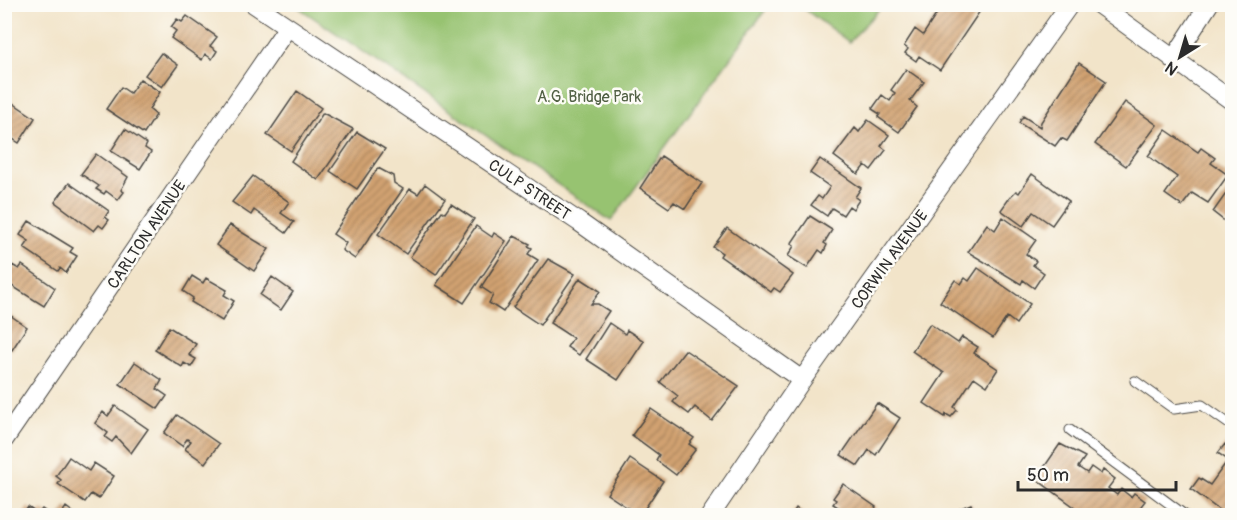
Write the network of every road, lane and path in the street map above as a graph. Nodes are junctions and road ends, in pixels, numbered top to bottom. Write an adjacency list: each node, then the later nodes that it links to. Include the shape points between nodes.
1 (254, 4): 5 (street, CULP STREET)
2 (1070, 4): 8 (street, CORWIN AVENUE)
3 (1098, 4): 6 (street)
4 (1209, 4): 6 (street)
5 (287, 28): 8 (street, CULP STREET, via 579,222); 12 (street, CARLTON AVENUE)
6 (1173, 60): 7 (street)
7 (1233, 101)
8 (802, 380): 13 (street, CORWIN AVENUE)
9 (1135, 381): 10 (lane, via 1174,409 1202,405)
10 (1233, 426)
11 (1070, 430): 14 (lane)
12 (4, 440)
13 (710, 516)
14 (1186, 516)

